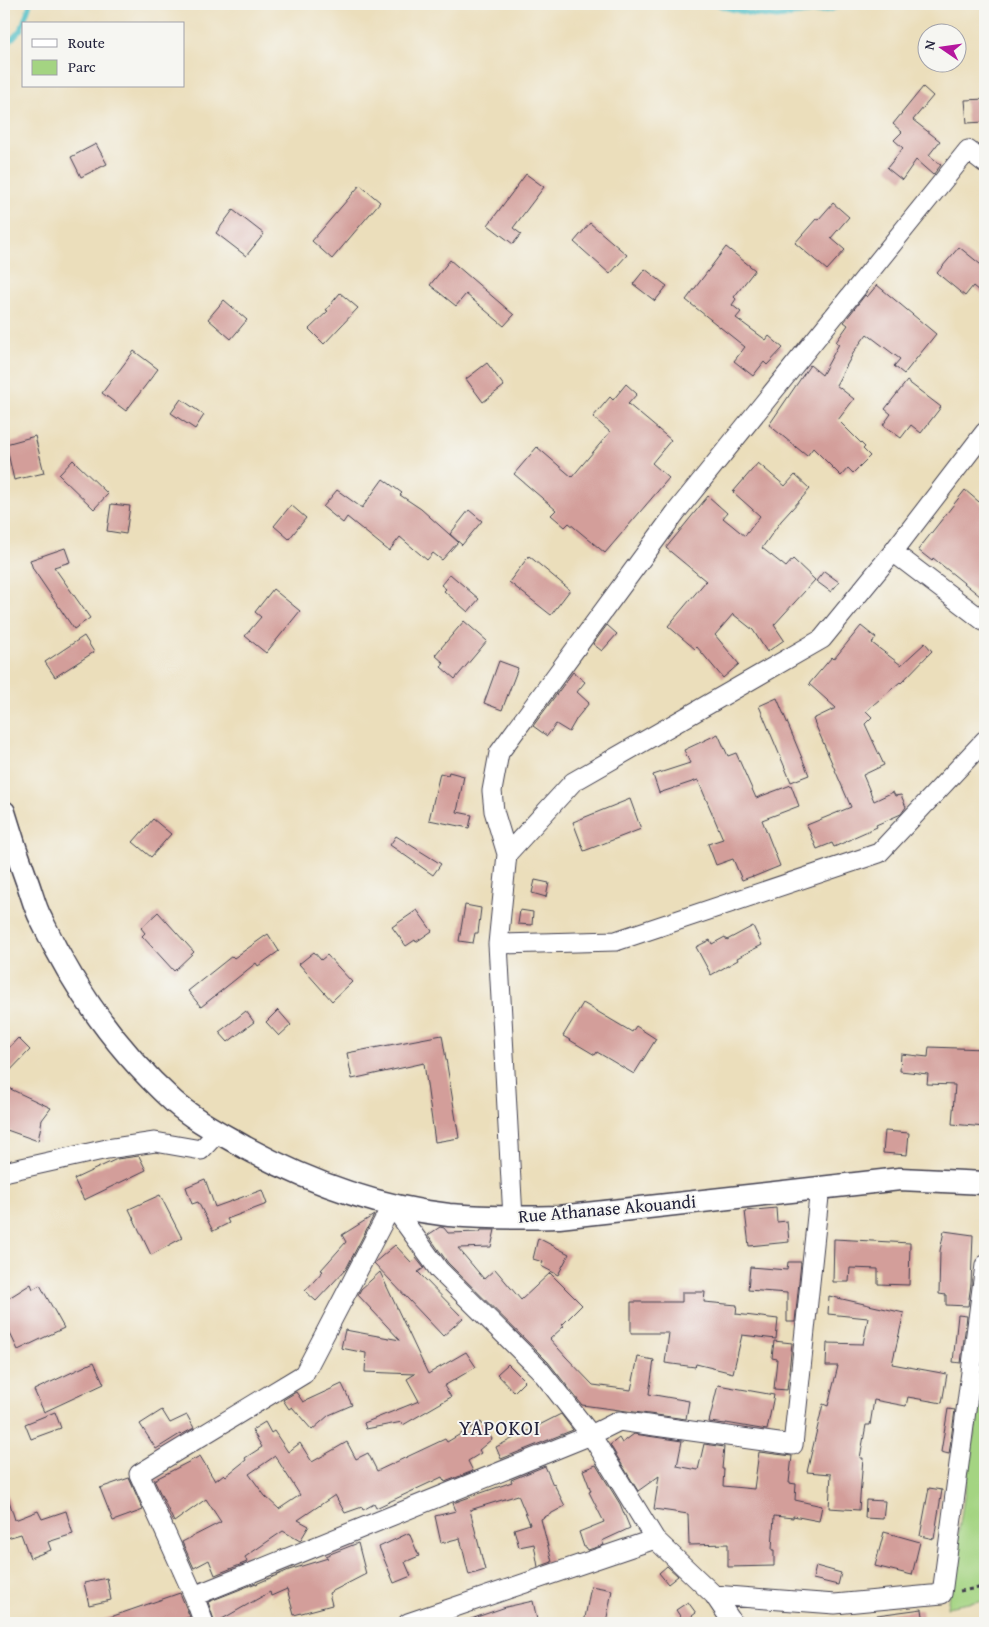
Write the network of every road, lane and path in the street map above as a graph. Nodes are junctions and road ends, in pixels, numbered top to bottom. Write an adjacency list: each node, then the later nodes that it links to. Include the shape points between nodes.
1 (985, 163): 7 (street, via 968,150 676,512 499,752 492,791 494,811)
2 (985, 432): 3 (street)
3 (893, 552): 4 (street); 7 (street, via 822,639 572,782)
4 (985, 622)
5 (985, 740): 8 (street, via 879,853 616,941)
6 (4, 812): 9 (street, Rue Athanase Akouandi, via 40,918 97,1017 134,1062 175,1102)
7 (507, 854): 8 (street)
8 (498, 944): 14 (street)
9 (218, 1132): 10 (street, via 201,1150 155,1142); 13 (street, Rue Athanase Akouandi, via 320,1183)
10 (4, 1172)
11 (985, 1183): 12 (street, Rue Athanase Akouandi, via 900,1179)
12 (820, 1187): 14 (street, Rue Athanase Akouandi, via 559,1217); 16 (street, via 793,1445 619,1421)
13 (392, 1205): 14 (street, Rue Athanase Akouandi, via 449,1214); 16 (street, via 439,1270 540,1370); 21 (street, via 304,1374 139,1474)
14 (513, 1218)
15 (985, 1265): 19 (street)
16 (591, 1435): 17 (street); 21 (street)
17 (655, 1539): 20 (street); 23 (street)
18 (985, 1587): 19 (path)
19 (942, 1594): 20 (street, via 835,1604)
20 (714, 1595): 24 (street)
21 (194, 1596): 22 (street)
22 (204, 1623)
23 (408, 1623)
24 (733, 1623)

